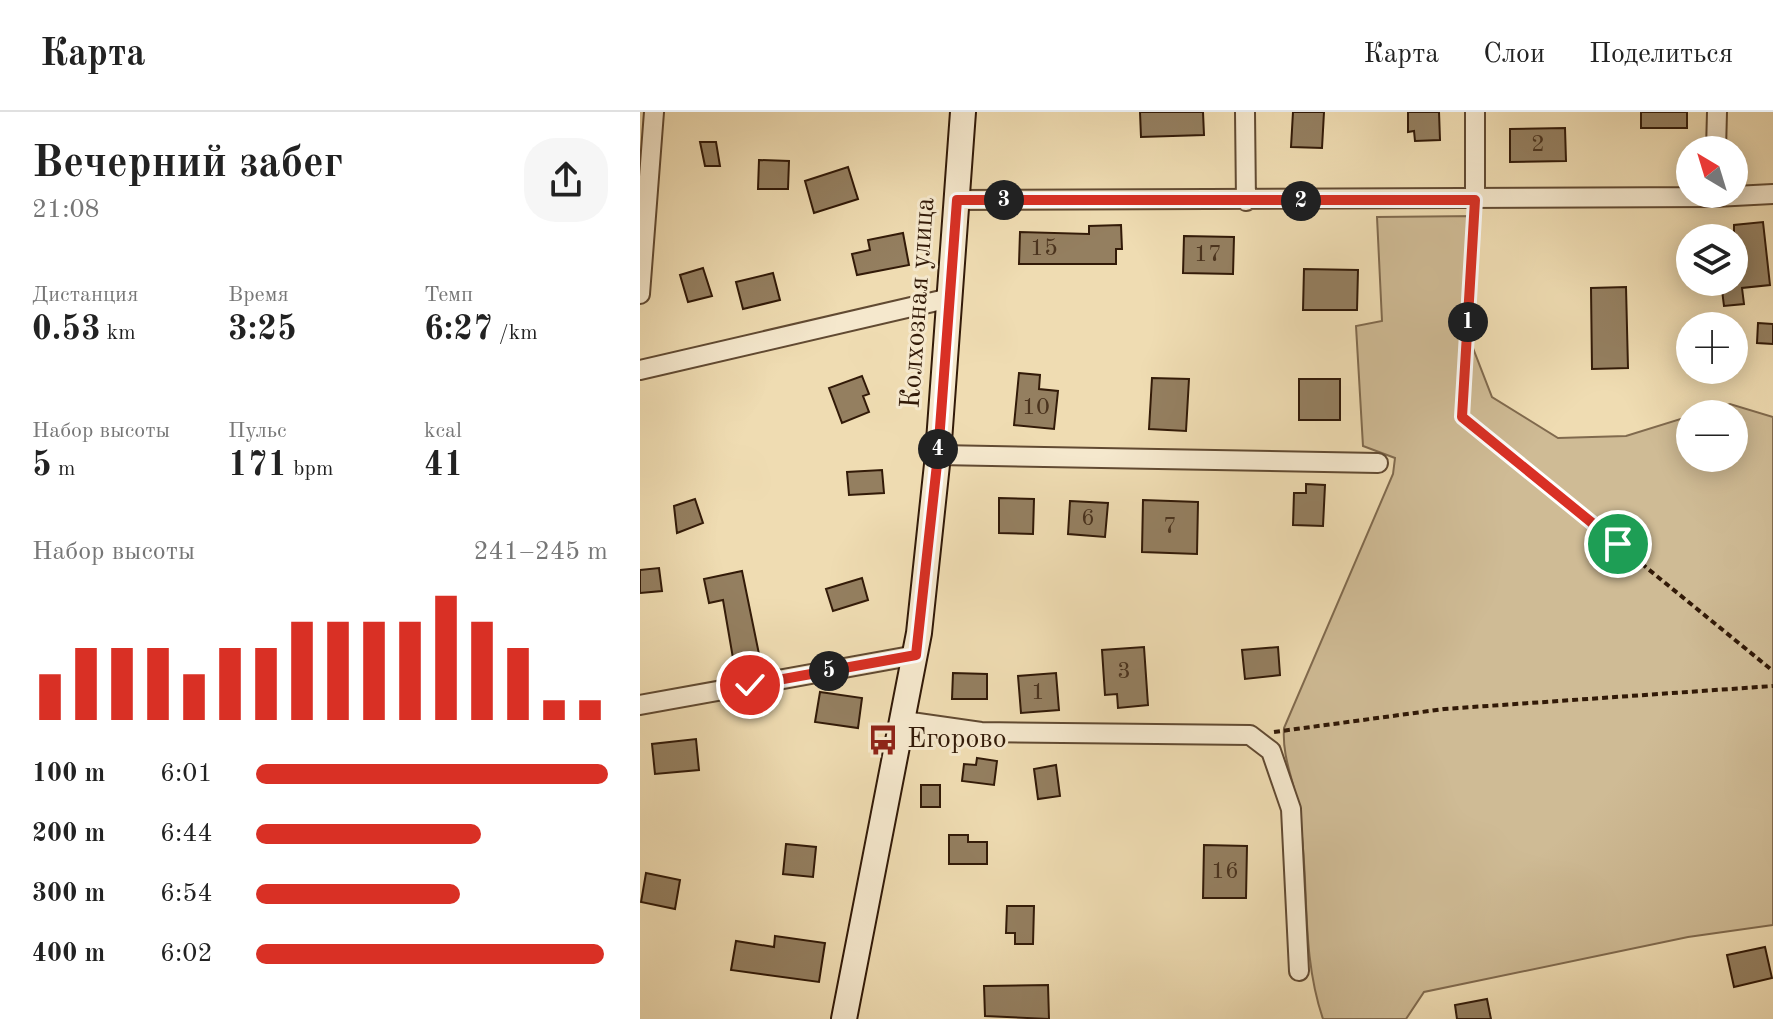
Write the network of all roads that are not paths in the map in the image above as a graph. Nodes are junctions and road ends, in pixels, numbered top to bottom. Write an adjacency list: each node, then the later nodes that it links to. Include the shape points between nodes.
1 (654, 112): 13 (street)
2 (963, 112): 10 (main road, Колхозная улица)
3 (1245, 112): 12 (street)
4 (1475, 112): 11 (street)
5 (1717, 112): 6 (street)
6 (1716, 136)
7 (1773, 194): 8 (street)
8 (1748, 195)
9 (1676, 197): 11 (street)
10 (957, 200): 12 (street); 14 (main road, Колхозная улица)
11 (1475, 200): 12 (street)
12 (1246, 201)
13 (640, 294)
14 (950, 298): 15 (street); 16 (main road, Колхозная улица)
15 (640, 370)
16 (938, 455): 17 (street); 18 (main road, Колхозная улица)
17 (1378, 463)
18 (916, 655): 19 (street); 20 (main road, Колхозная улица)
19 (640, 705)
20 (904, 721): 21 (street, via 981,732 1250,735 1271,751 1291,809); 22 (main road, Колхозная улица)
21 (1299, 971)
22 (844, 1019)

